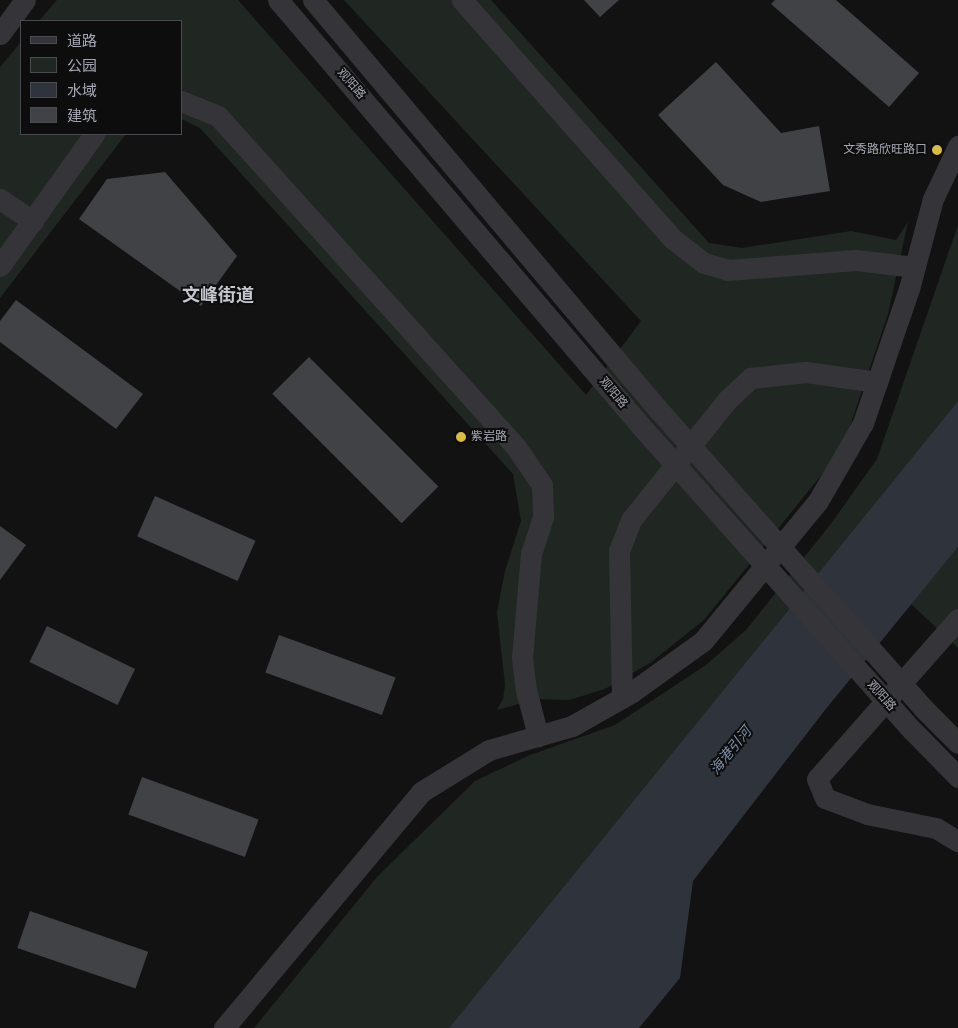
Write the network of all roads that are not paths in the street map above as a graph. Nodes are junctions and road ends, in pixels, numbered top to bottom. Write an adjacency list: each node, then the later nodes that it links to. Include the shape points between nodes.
1 (25, 0): 5 (street)
2 (278, 0): 18 (street, 观阳路, via 640,425 912,730)
3 (313, 0): 17 (street, 观阳路, via 656,407 923,708)
4 (462, 0): 12 (street, via 673,239 704,263 728,270 856,260)
5 (0, 34)
6 (182, 101): 16 (street, via 218,116 516,447 542,486 543,517 530,562 522,658 526,690)
7 (93, 135): 10 (street)
8 (958, 146): 12 (street, via 933,199)
9 (0, 199): 10 (street)
10 (33, 221): 11 (street)
11 (0, 266)
12 (915, 267): 13 (street)
13 (877, 382): 15 (street, via 863,423 818,501 702,641); 15 (street, via 806,372 751,378 727,400 632,520 619,551)
14 (958, 619): 19 (street, via 817,779 825,798 867,814 936,828)
15 (622, 698): 16 (street, via 572,726)
16 (538, 736): 20 (street, via 489,750 421,792)
17 (958, 743)
18 (958, 777)
19 (958, 841)
20 (224, 1028)

